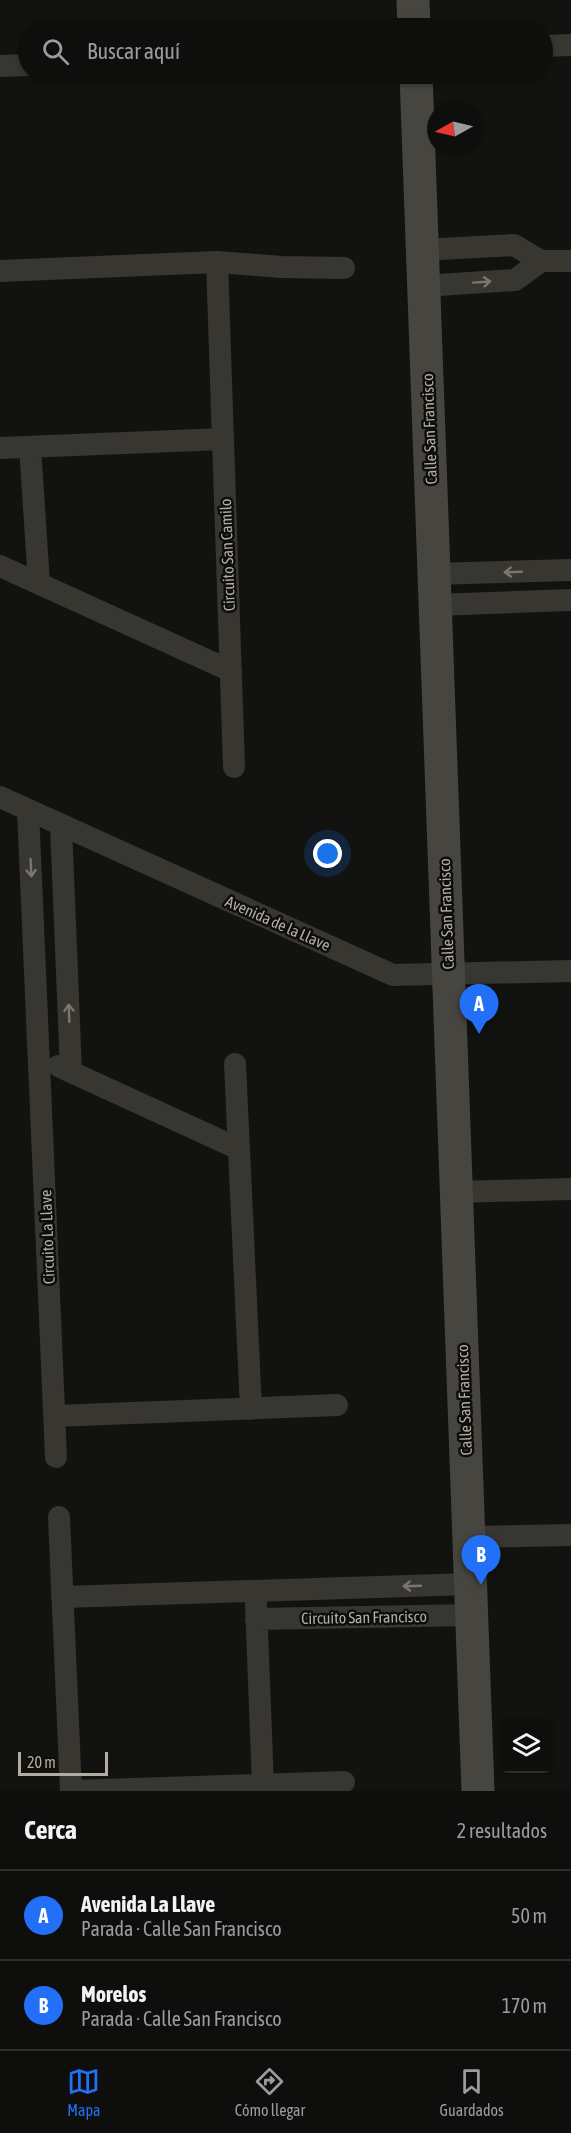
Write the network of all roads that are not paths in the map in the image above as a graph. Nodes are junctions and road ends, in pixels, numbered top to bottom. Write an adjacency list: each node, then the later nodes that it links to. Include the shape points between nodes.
1 (413, 0): 2 (street)
2 (414, 18)
3 (571, 45): 4 (street)
4 (553, 46)
5 (18, 65): 6 (street)
6 (0, 66)
7 (416, 84): 8 (street, Calle San Francisco)
8 (422, 250): 9 (street, via 514,245); 14 (street, Calle San Francisco)
9 (541, 261): 10 (street); 14 (street, one-way to 9, via 515,280)
10 (571, 261)
11 (217, 262): 12 (street); 13 (street); 15 (street, Circuito San Camilo)
12 (344, 267)
13 (0, 271)
14 (424, 286): 21 (street, Calle San Francisco)
15 (223, 439): 16 (street); 23 (street, Circuito San Camilo)
16 (30, 447): 17 (street); 20 (street)
17 (0, 448)
18 (0, 566): 20 (street)
19 (571, 570): 21 (street, one-way to 21)
20 (39, 584): 23 (street)
21 (435, 590): 22 (street); 29 (street, Calle San Francisco)
22 (571, 600)
23 (231, 671): 24 (street, Circuito San Camilo)
24 (234, 767)
25 (0, 797): 26 (street, Avenida de la Llave)
26 (28, 810): 27 (street, Avenida de la Llave); 30 (street, Circuito La Llave, one-way to 30)
27 (61, 825): 29 (street, Avenida de la Llave, via 393,975); 32 (street, one-way to 27)
28 (571, 971): 29 (street, Avenida de la Llave)
29 (448, 974): 35 (street, Calle San Francisco)
30 (39, 1057): 32 (street); 38 (street, Circuito La Llave)
31 (235, 1064): 33 (street)
32 (71, 1072): 33 (street)
33 (239, 1149): 37 (street)
34 (571, 1189): 35 (street)
35 (456, 1192): 42 (street, Calle San Francisco)
36 (337, 1405): 37 (street)
37 (251, 1409): 38 (street)
38 (55, 1416): 39 (street, Circuito La Llave)
39 (56, 1457)
40 (59, 1517): 44 (street)
41 (571, 1535): 42 (street)
42 (469, 1537): 45 (street, Calle San Francisco)
43 (255, 1591): 44 (street, Circuito San Francisco); 45 (street, Circuito San Francisco, one-way to 43); 46 (street)
44 (62, 1597): 49 (street)
45 (471, 1600): 46 (street, Circuito San Francisco); 50 (street, Calle San Francisco)
46 (256, 1619): 48 (street)
47 (344, 1782): 48 (street)
48 (263, 1785): 49 (street)
49 (71, 1791)
50 (478, 1791)

